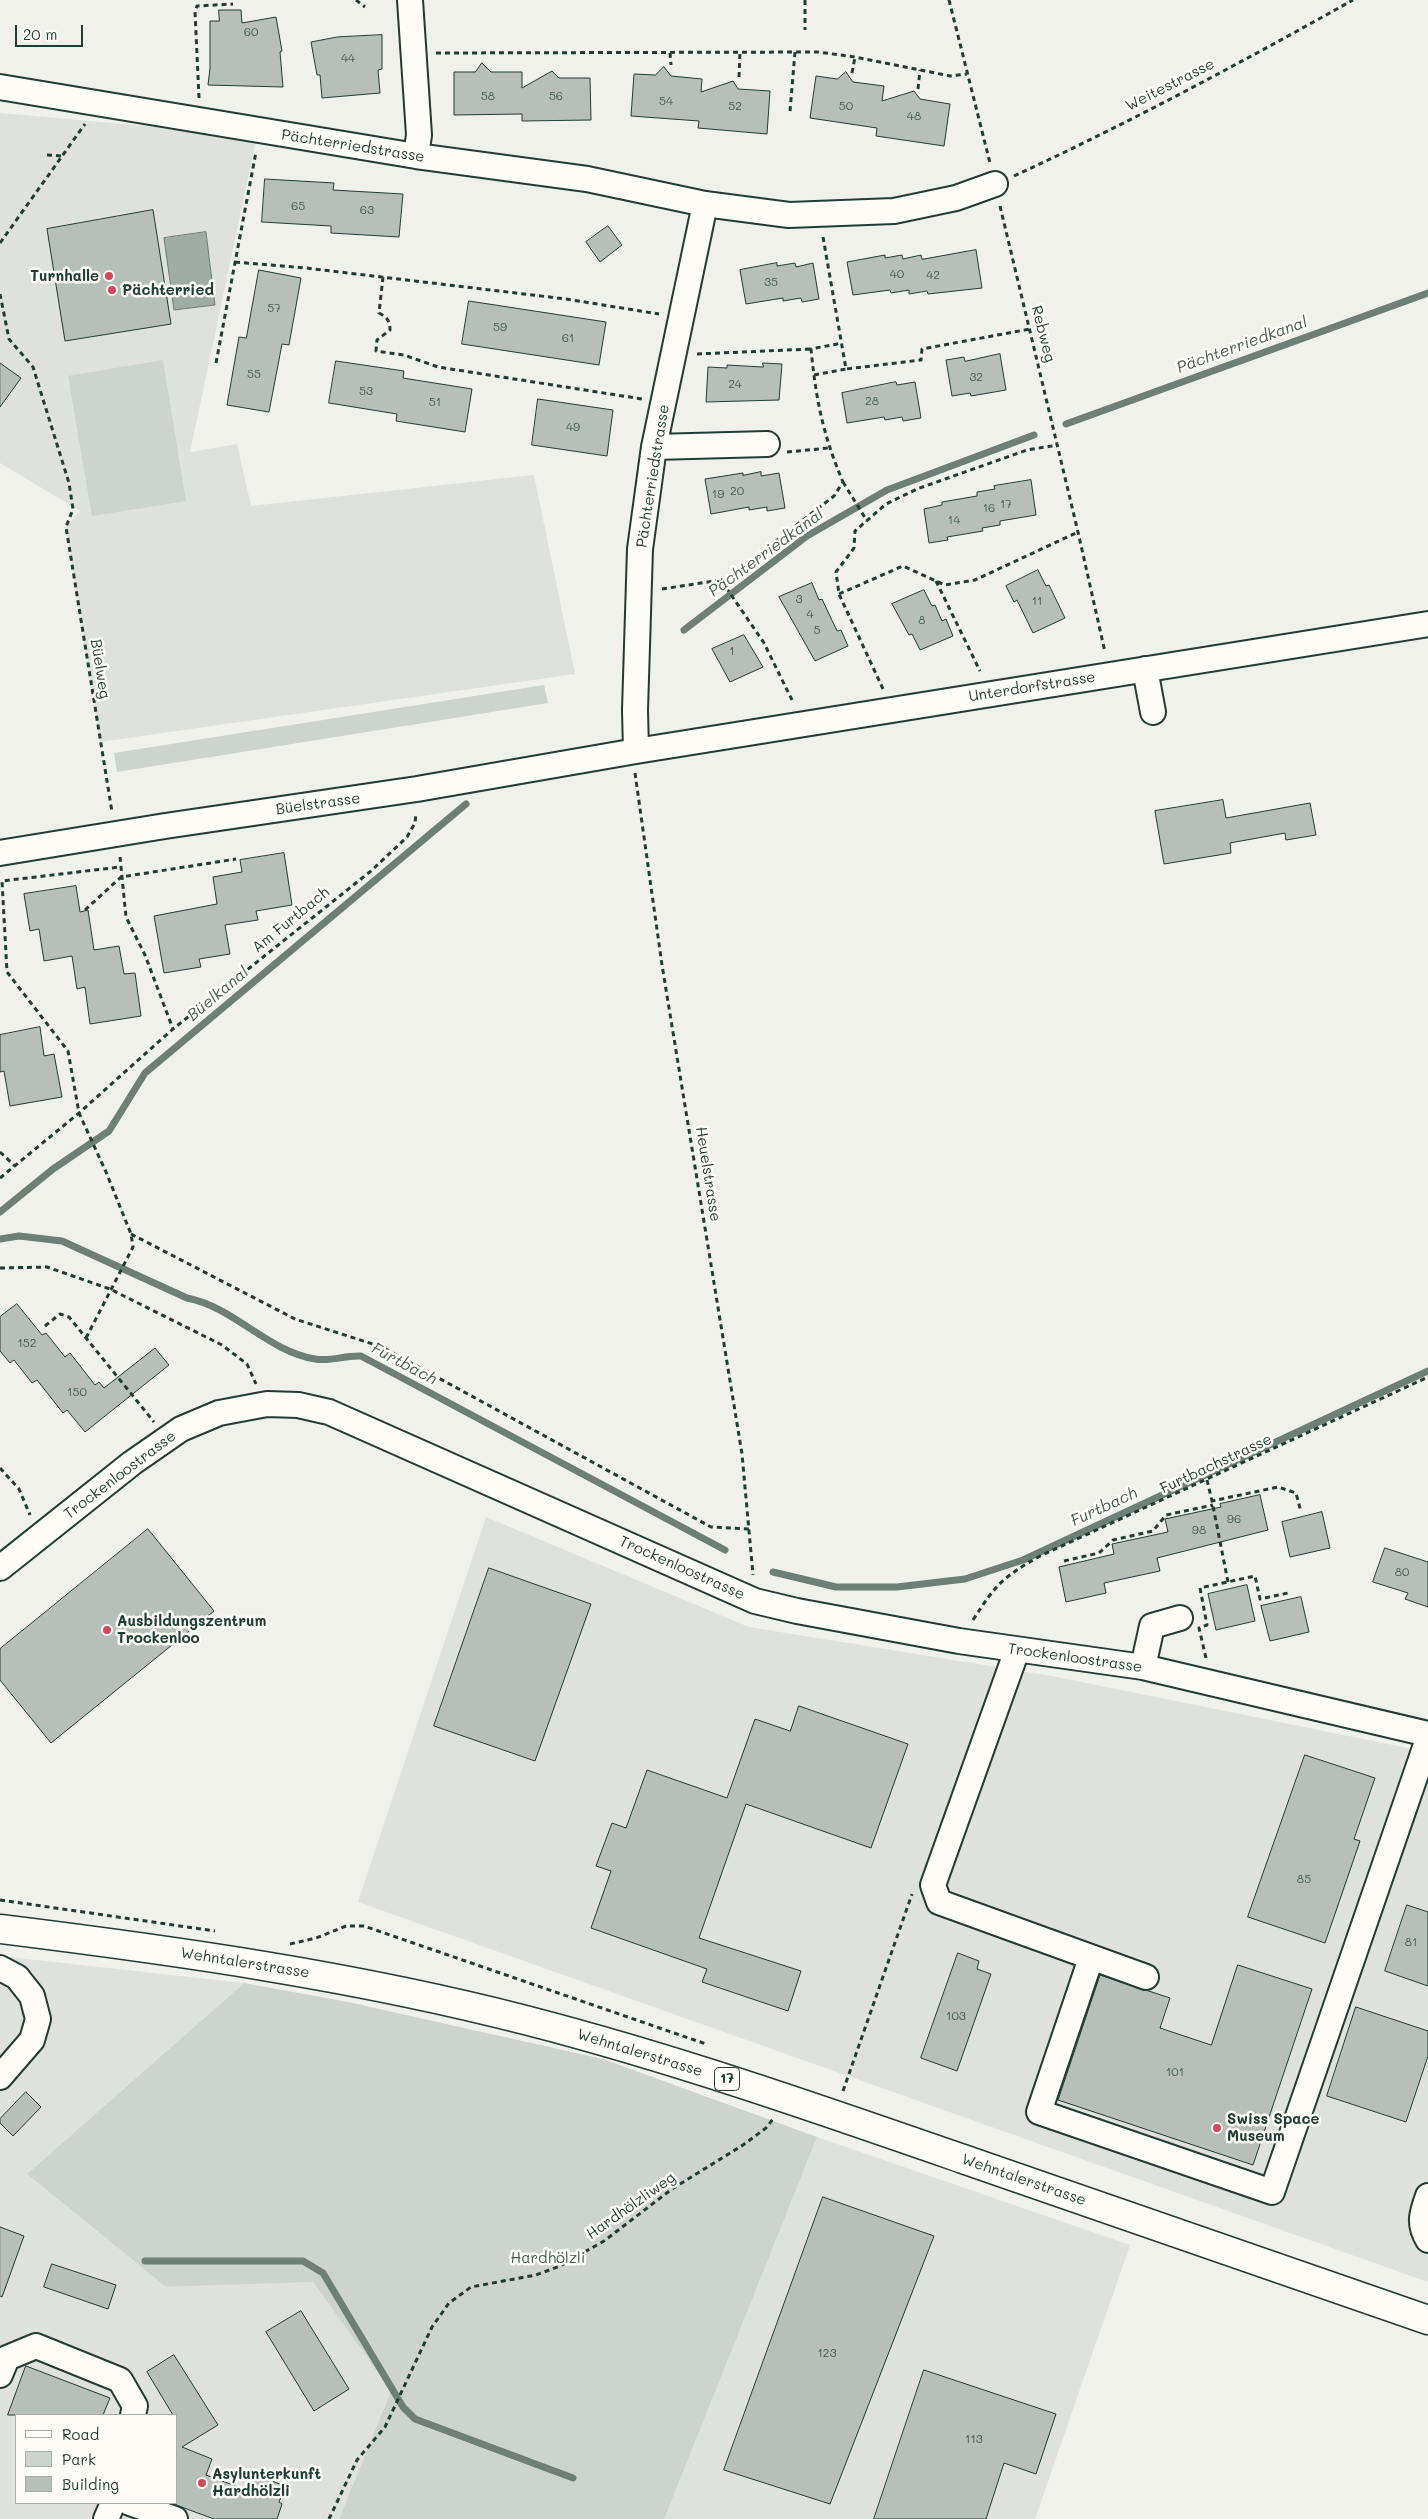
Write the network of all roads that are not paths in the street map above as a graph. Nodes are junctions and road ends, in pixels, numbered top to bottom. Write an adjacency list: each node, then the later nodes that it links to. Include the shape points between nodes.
1 (410, 0): 3 (street, via 419,135)
2 (0, 86): 3 (street, Pächterriedstrasse)
3 (416, 156): 5 (street, Pächterriedstrasse, via 587,179)
4 (995, 184): 5 (street, Pächterriedstrasse, via 956,198 894,211 789,215)
5 (706, 204): 7 (street, Pächterriedstrasse)
6 (767, 444): 7 (street)
7 (654, 447): 11 (street, Pächterriedstrasse, via 640,549)
8 (1428, 624): 9 (street, Unterdorfstrasse)
9 (1145, 669): 10 (street); 11 (street, Unterdorfstrasse)
10 (1153, 712)
11 (634, 752): 12 (street, Büelstrasse, via 427,788)
12 (0, 853)
13 (0, 1568): 15 (street, Trockenloostrasse, via 132,1463 181,1429 219,1414 266,1404 298,1405 330,1412 755,1600 797,1611)
14 (1180, 1618): 16 (street, via 1152,1626)
15 (1016, 1650): 16 (street, Trockenloostrasse); 20 (street, via 933,1885 939,1902)
16 (1143, 1666): 17 (street, Trockenloostrasse)
17 (1428, 1734)
18 (1428, 1740): 20 (street, via 1272,2192 1039,2112)
19 (0, 1929): 26 (main road, Wehntalerstrasse / 17, via 151,1948 360,1982 573,2032 783,2096)
20 (1091, 1958): 22 (street)
21 (0, 1968): 23 (street, via 16,1977 32,1996 38,2019 32,2040)
22 (1146, 1977)
23 (0, 2077)
24 (1428, 2196): 25 (street, via 1420,2218)
25 (1428, 2240)
26 (1428, 2320)
27 (0, 2375): 28 (street, via 7,2358 36,2346 120,2380 135,2406)
28 (133, 2414)
29 (113, 2504): 31 (street)
30 (133, 2504): 32 (street)
31 (106, 2519)
32 (175, 2519)

